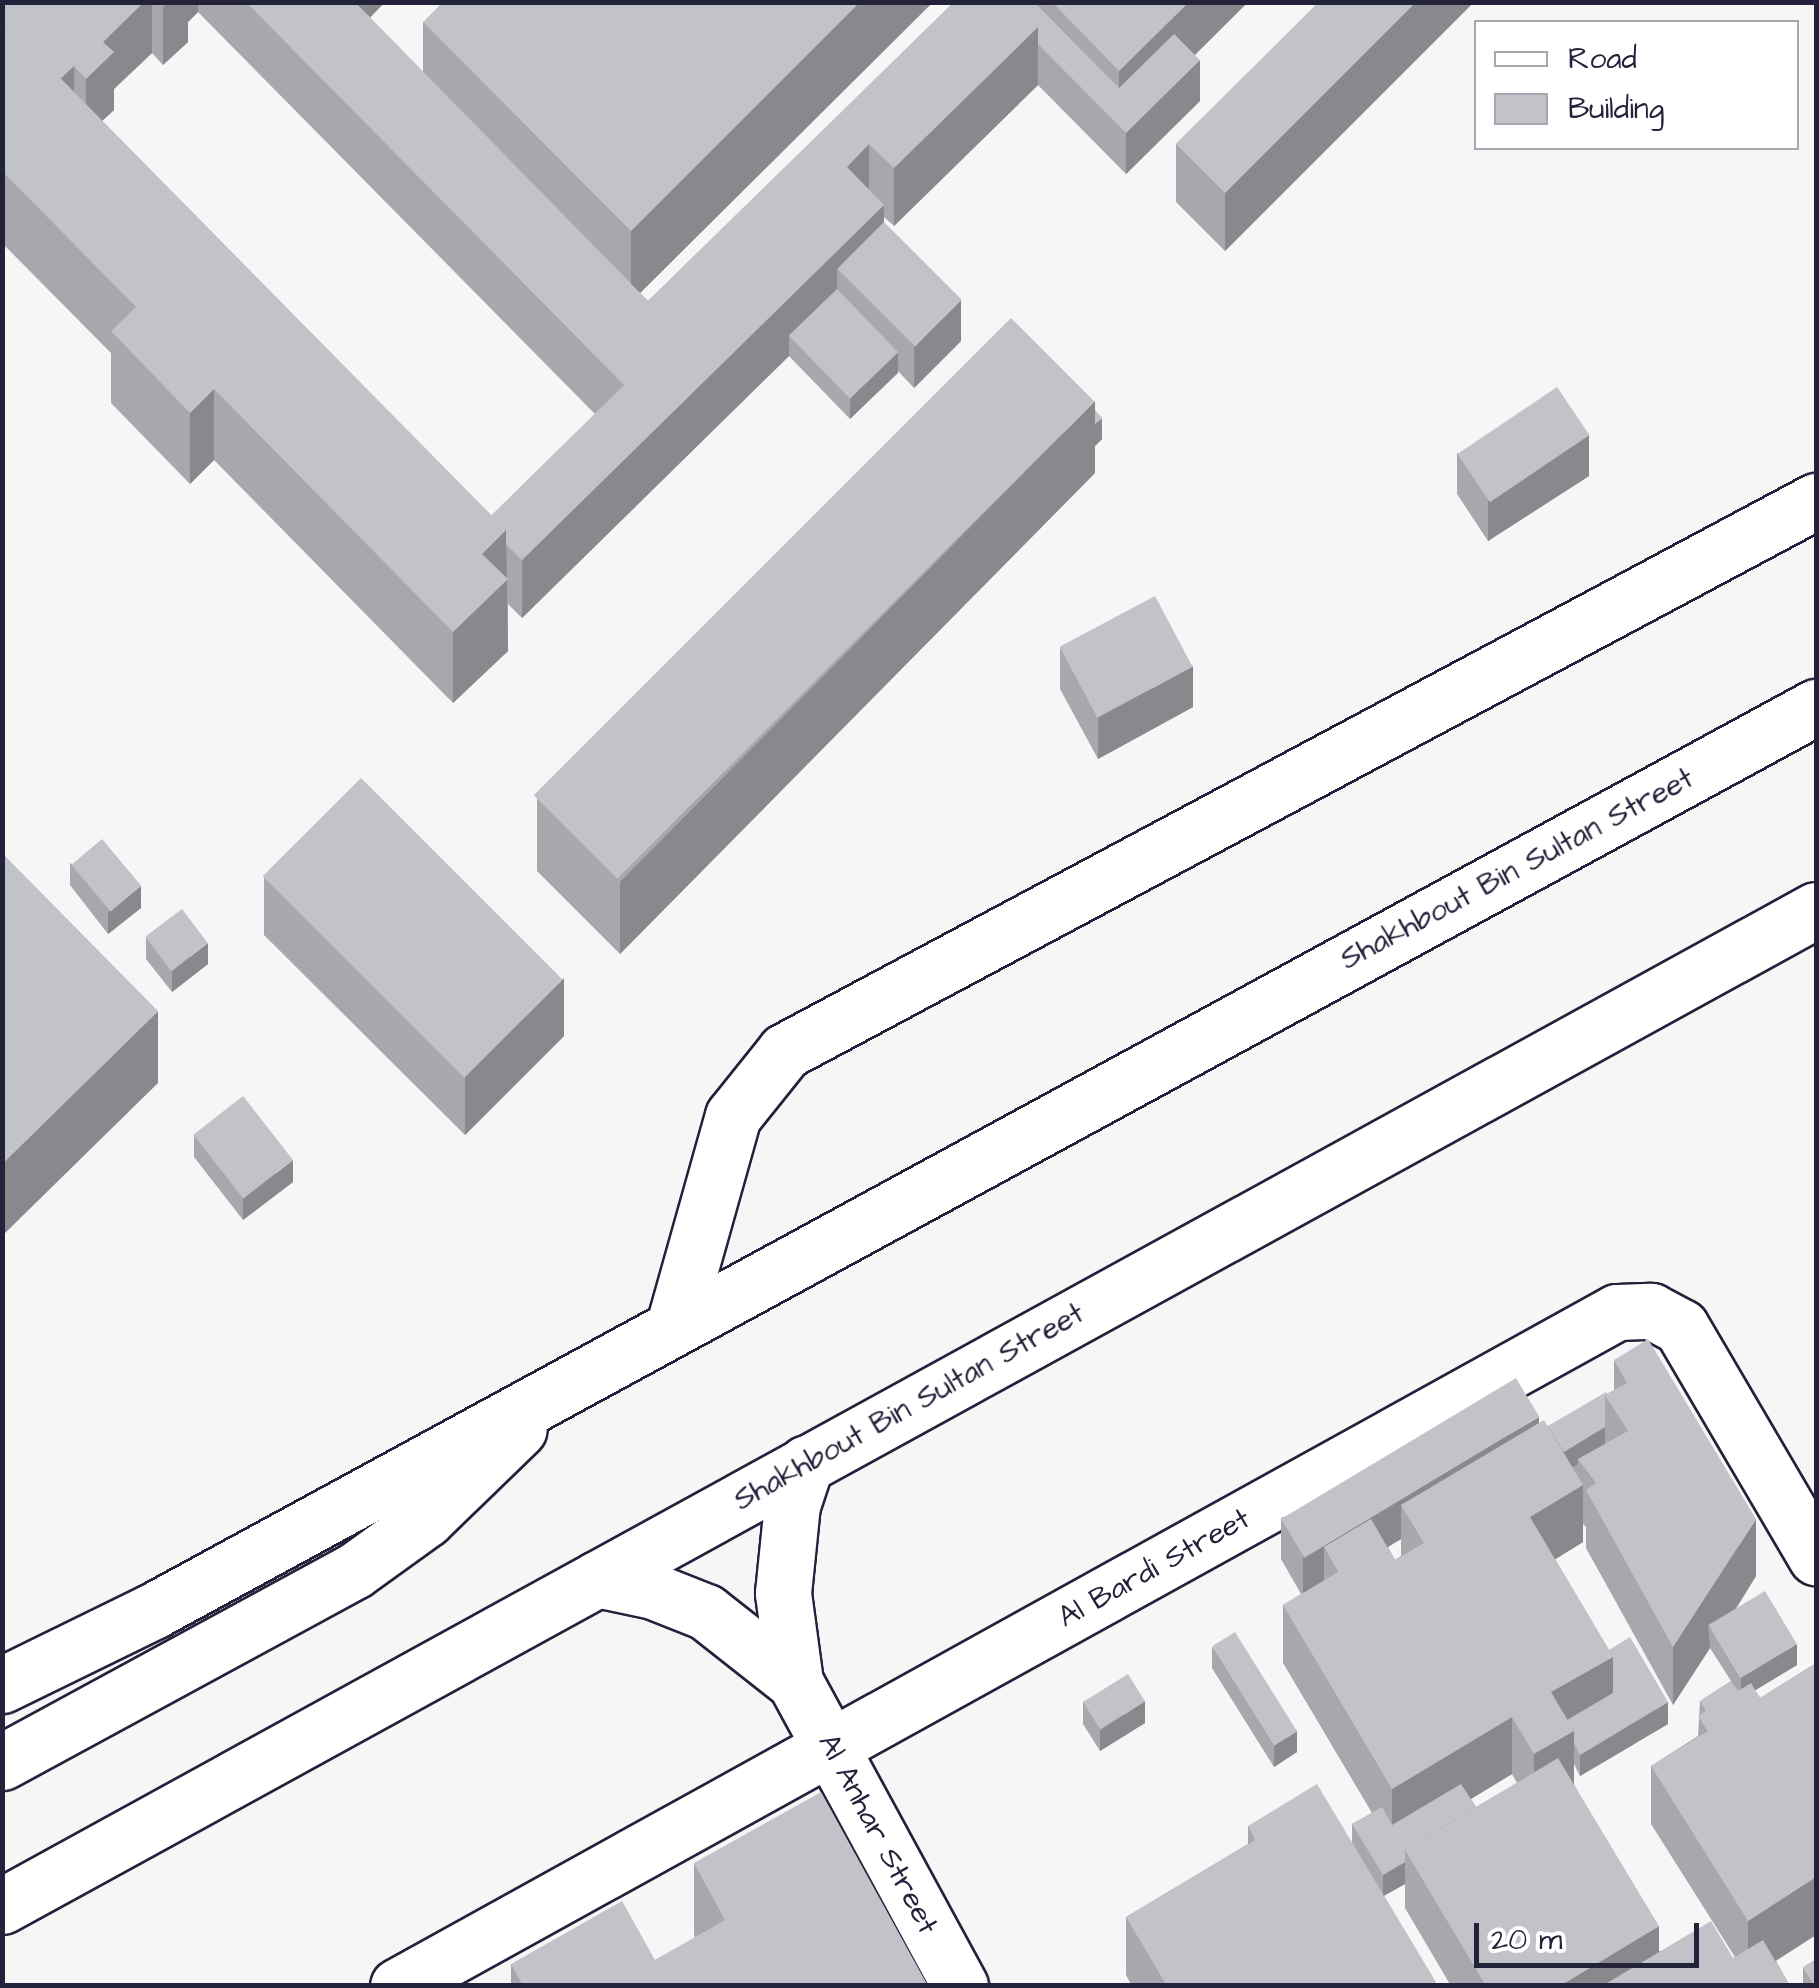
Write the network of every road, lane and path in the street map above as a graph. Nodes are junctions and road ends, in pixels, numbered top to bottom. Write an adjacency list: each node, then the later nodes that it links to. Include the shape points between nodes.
1 (1816, 501): 4 (main road, via 785,1051 733,1116)
2 (1816, 707): 4 (main road, Shakhbout Bin Sultan Street)
3 (1816, 910): 6 (main road, Shakhbout Bin Sultan Street)
4 (675, 1322): 5 (main road, Shakhbout Bin Sultan Street)
5 (550, 1393): 9 (main road, Shakhbout Bin Sultan Street); 14 (main road, via 492,1460 354,1571)
6 (806, 1463): 8 (main road, Shakhbout Bin Sultan Street); 11 (main road, Al Anhar Street, via 786,1549)
7 (1816, 1557): 13 (main road, Al Bardi Street, via 1682,1328 1651,1311 1617,1312)
8 (597, 1579): 11 (main road, Al Anhar Street, via 653,1590 706,1612); 15 (main road, Shakhbout Bin Sultan Street)
9 (152, 1610): 10 (main road); 12 (main road, Shakhbout Bin Sultan Street)
10 (2, 1655)
11 (795, 1682): 13 (main road, Al Anhar Street)
12 (2, 1686)
13 (832, 1747): 16 (main road, Al Bardi Street); 17 (main road, Al Anhar Street)
14 (2, 1762)
15 (2, 1906)
16 (398, 1986)
17 (960, 1986)

